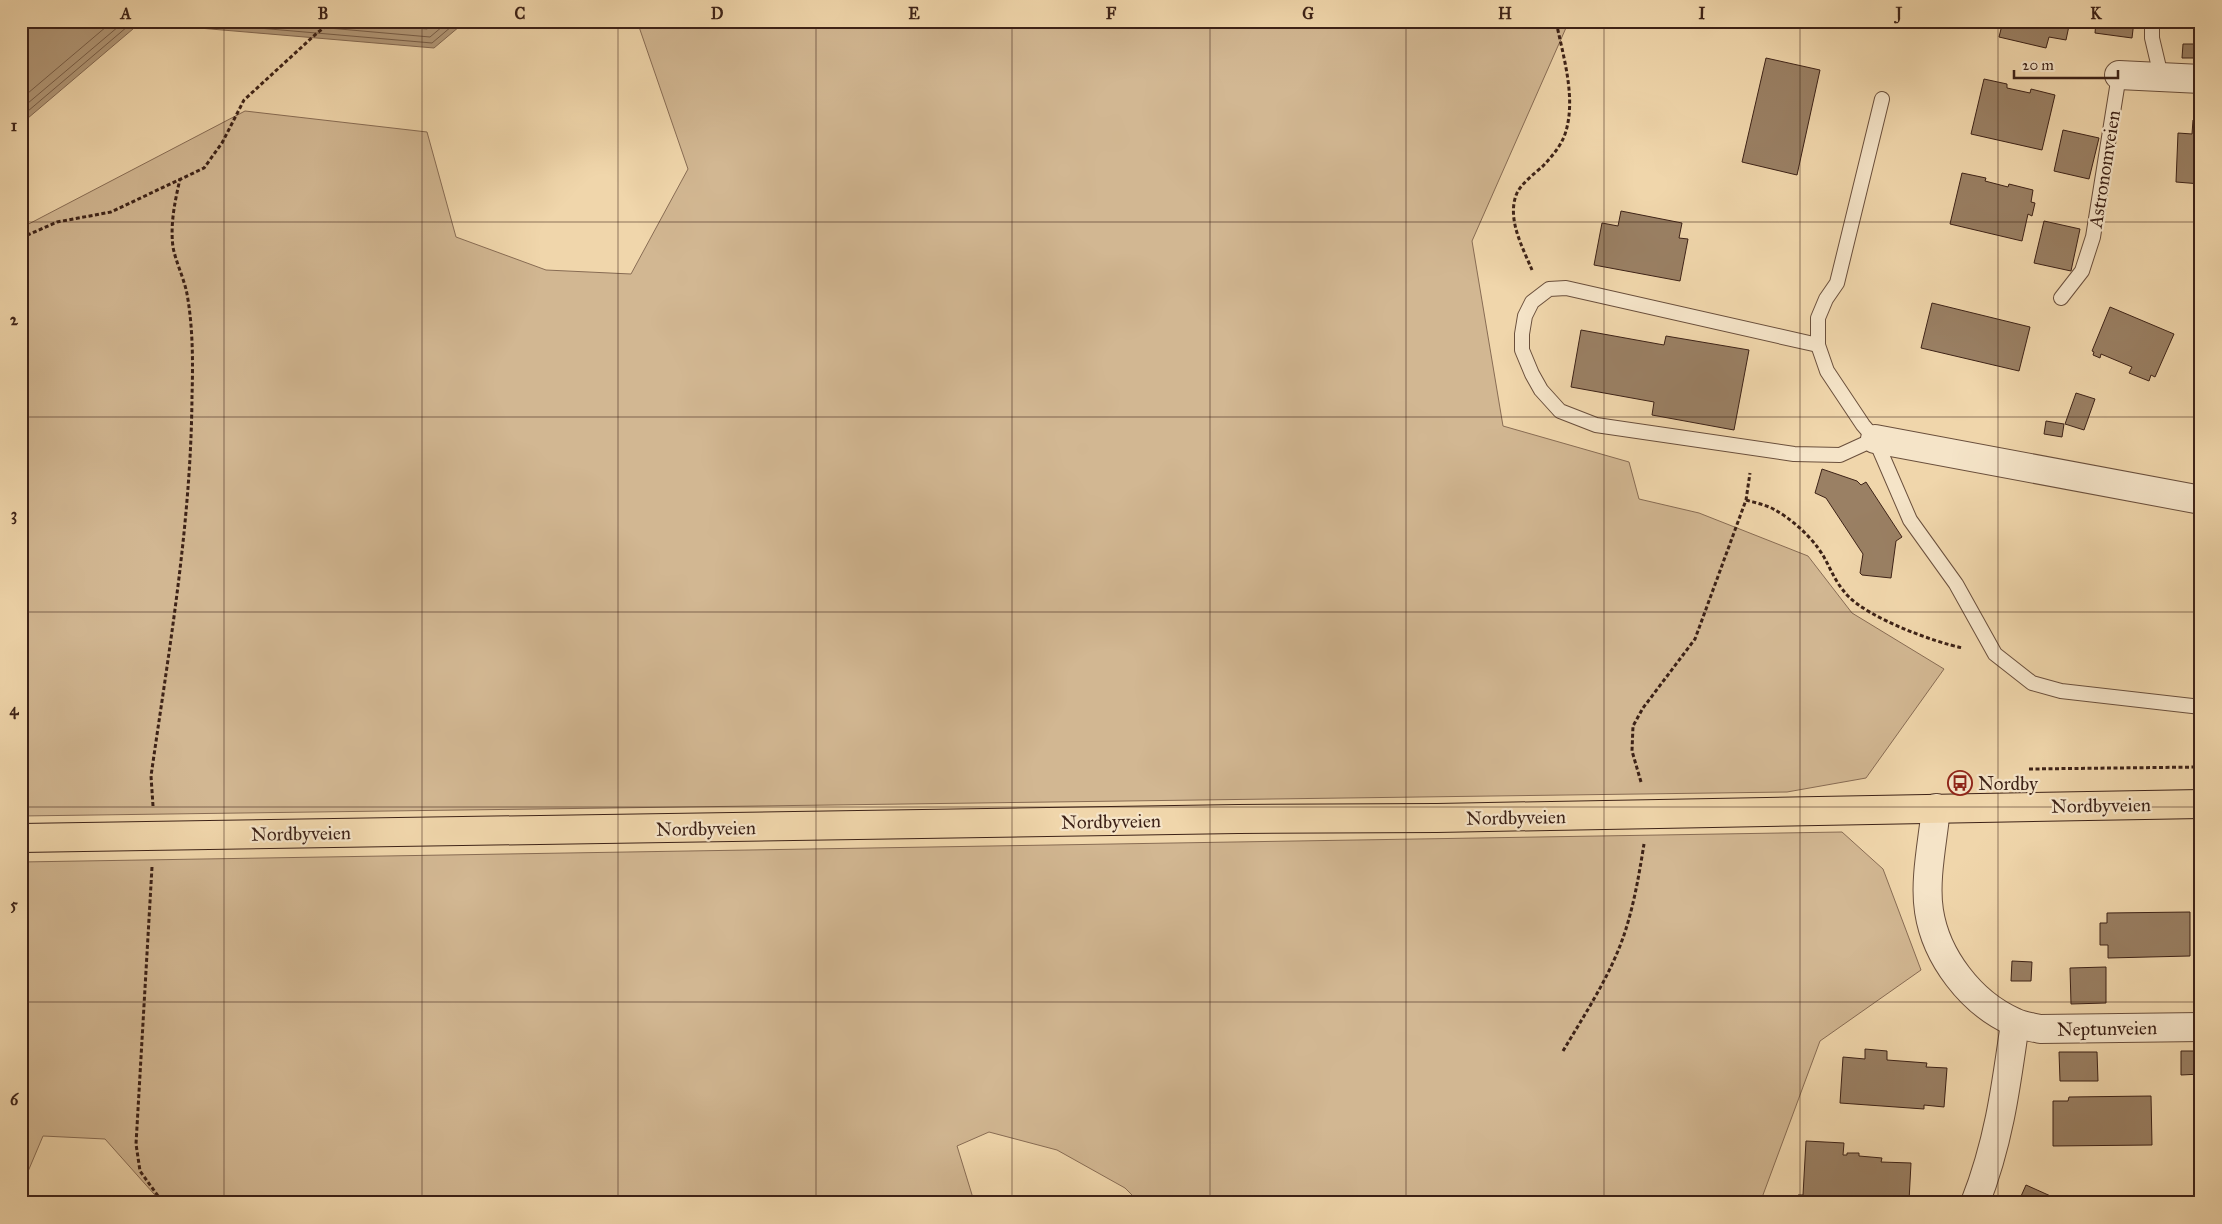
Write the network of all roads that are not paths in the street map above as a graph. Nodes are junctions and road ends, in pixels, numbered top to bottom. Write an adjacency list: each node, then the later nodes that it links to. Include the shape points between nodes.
1 (2152, 21): 3 (lane, via 2152,38)
2 (2119, 75): 3 (street, Astronomveien); 6 (lane, Astronomveien, via 2093,237 2082,271)
3 (2161, 76): 4 (street, Astronomveien)
4 (2201, 78)
5 (1882, 99): 7 (lane, via 1838,283 1818,318)
6 (2061, 298)
7 (1818, 345): 8 (lane, via 1832,378); 8 (lane, via 1566,288 1549,289 1532,302 1525,316 1522,334 1522,350 1541,390 1560,411 1596,426 1794,454 1840,455)
8 (1876, 439): 9 (street); 10 (lane, via 1910,520 1956,584 1995,654 2032,683 2062,691)
9 (2201, 500)
10 (2201, 707)
11 (2201, 804): 12 (main road, Nordbyveien)
12 (1936, 808): 13 (main road, Nordbyveien); 14 (street, Neptunveien, via 1928,888 1934,933 1962,982 1986,1005)
13 (21, 838)
14 (2015, 1023): 15 (street, Neptunveien, via 2040,1029); 16 (street, via 2000,1123)
15 (2201, 1027)
16 (1975, 1203)

